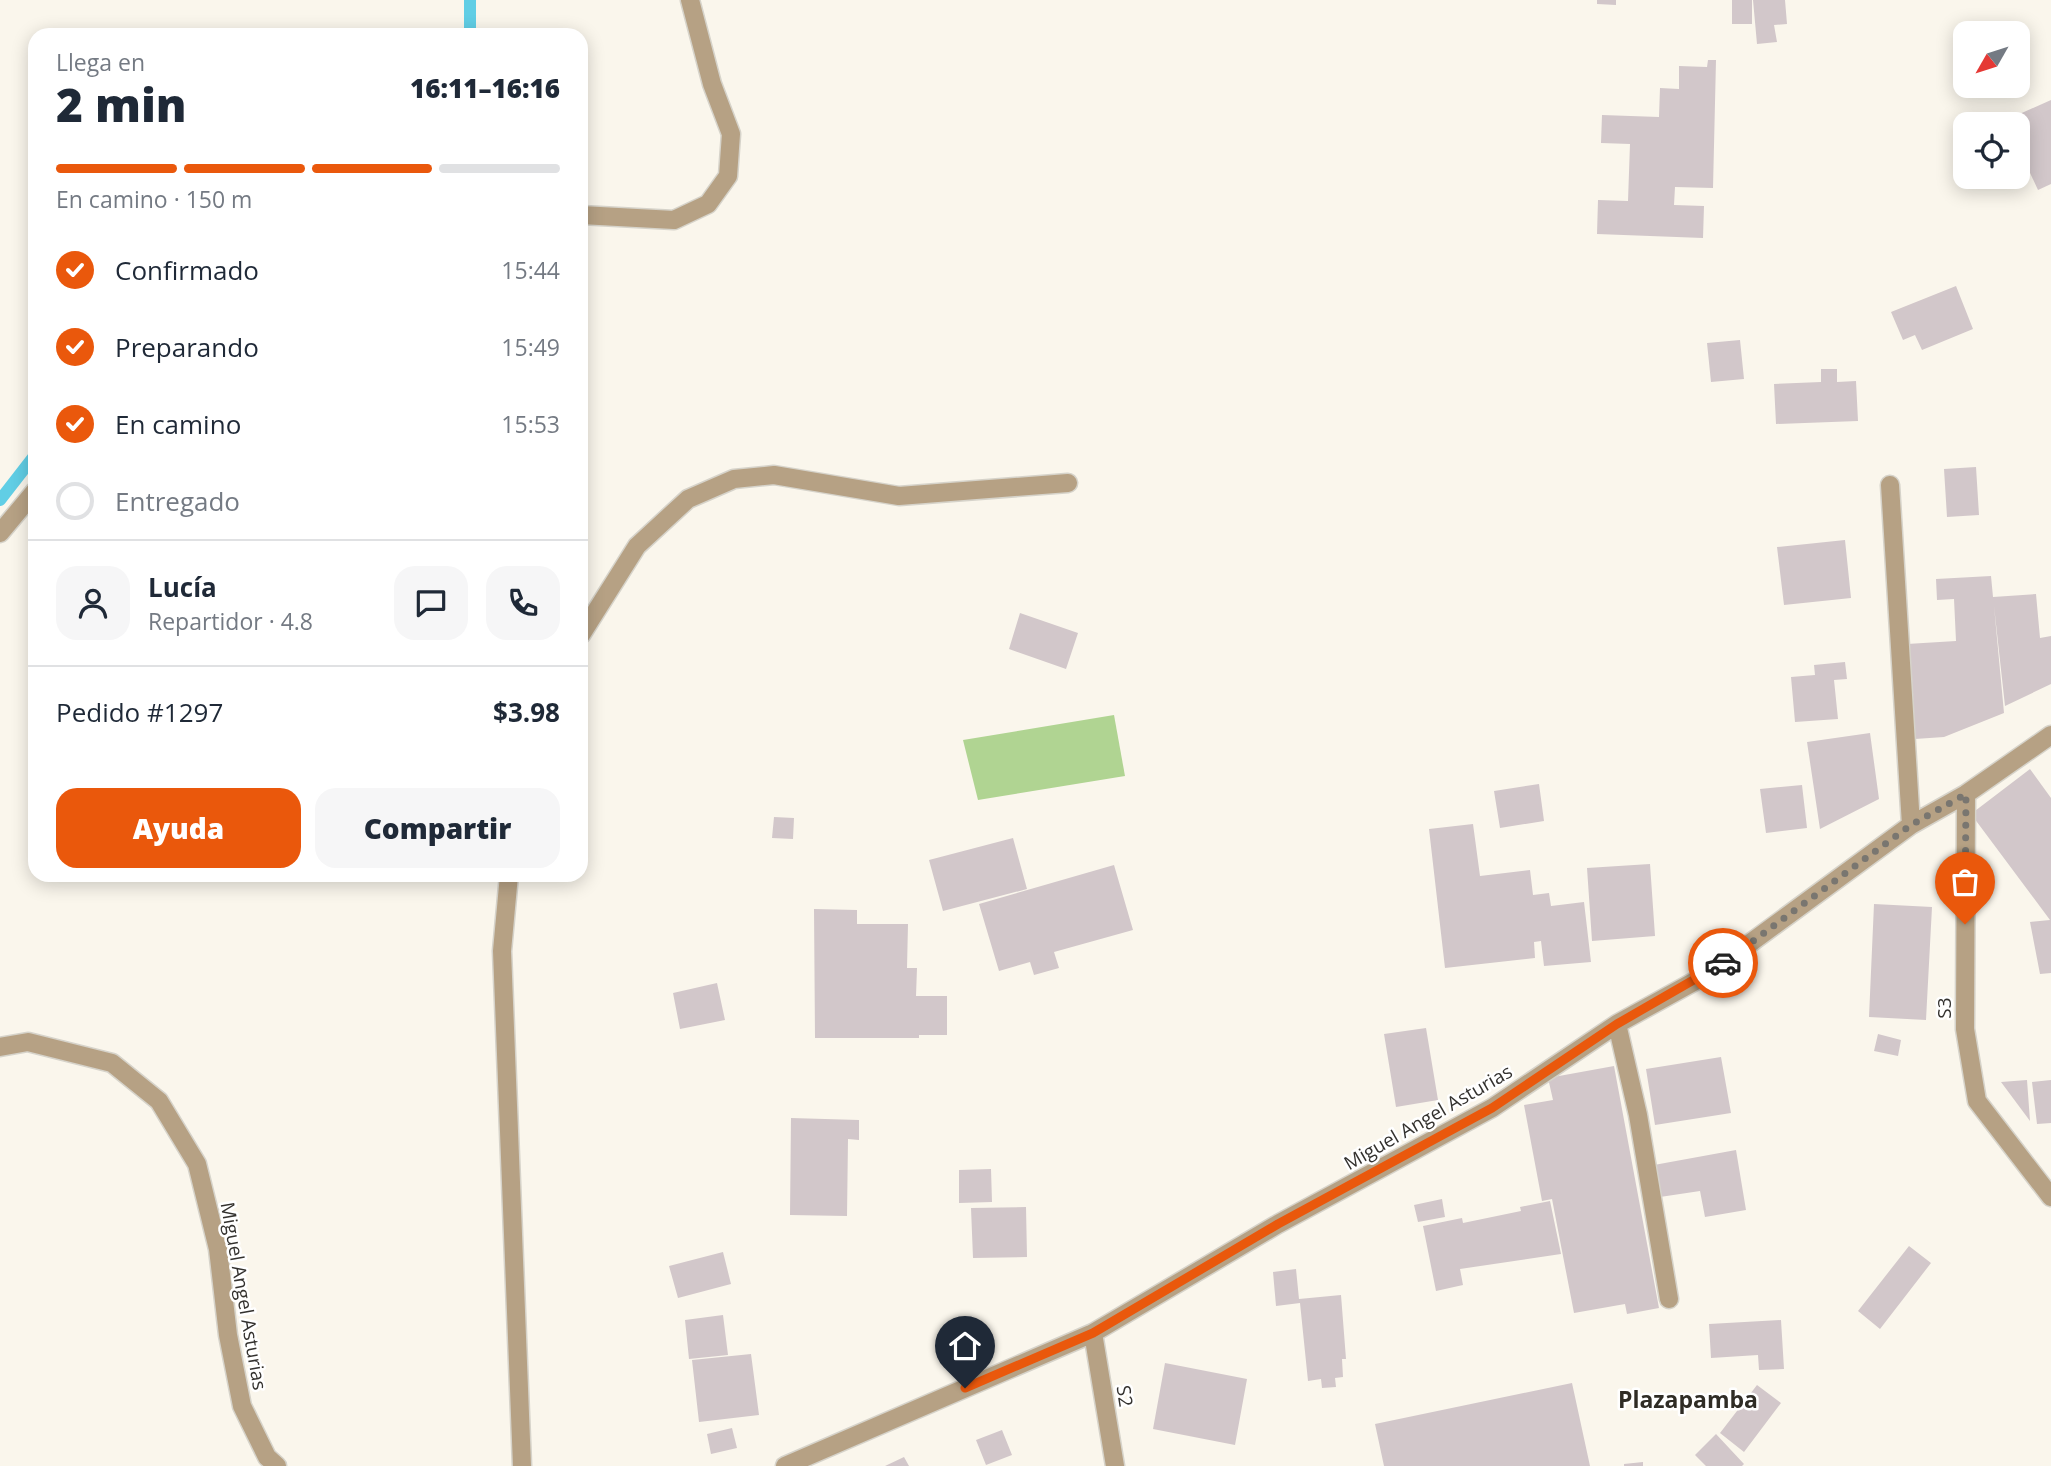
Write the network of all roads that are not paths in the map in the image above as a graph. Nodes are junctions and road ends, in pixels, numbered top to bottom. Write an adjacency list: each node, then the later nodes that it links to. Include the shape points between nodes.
1 (690, 0): 2 (street, via 712,84 731,134 729,176 708,204 674,220)
2 (588, 215)
3 (1068, 483): 7 (street, via 899,496 774,475 734,479 688,499 636,546)
4 (1890, 485): 10 (street)
5 (28, 499): 6 (street)
6 (0, 533)
7 (588, 624)
8 (2051, 735): 9 (street, Miguel Angel Asturias)
9 (1966, 794): 10 (street, Miguel Angel Asturias); 14 (street, S3, via 1965,1029 1977,1101)
10 (1911, 825): 12 (street, Miguel Angel Asturias, via 1708,974)
11 (508, 882): 18 (street, via 502,964)
12 (1617, 1024): 15 (street, via 1638,1115); 16 (street, Miguel Angel Asturias, via 1492,1108 1278,1224)
13 (0, 1047): 17 (street, Miguel Angel Asturias, via 28,1042 112,1063 159,1101 197,1164 218,1249 242,1406 267,1457)
14 (2051, 1197)
15 (1669, 1299)
16 (1093, 1333): 19 (street, Miguel Angel Asturias); 20 (street, S2)
17 (277, 1466)
18 (522, 1466)
19 (785, 1466)
20 (1115, 1466)

